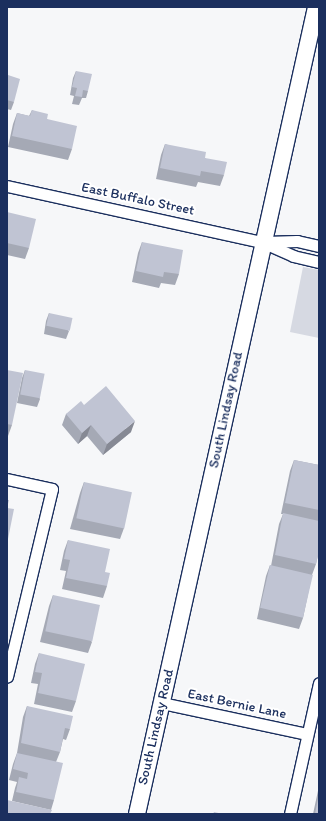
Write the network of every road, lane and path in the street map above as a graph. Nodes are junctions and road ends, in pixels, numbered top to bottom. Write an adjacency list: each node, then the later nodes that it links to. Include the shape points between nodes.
1 (316, 7): 3 (main road, South Lindsay Road)
2 (7, 186): 3 (street, East Buffalo Street)
3 (262, 242): 4 (street, East Buffalo Street, via 297,241); 5 (street, East Buffalo Street, via 293,256); 9 (main road, South Lindsay Road)
4 (319, 246)
5 (319, 262)
6 (7, 479): 7 (street, via 52,489)
7 (7, 677)
8 (319, 683): 10 (street)
9 (162, 703): 10 (street, East Bernie Lane); 11 (main road, South Lindsay Road)
10 (307, 734): 12 (street)
11 (136, 814)
12 (290, 814)

